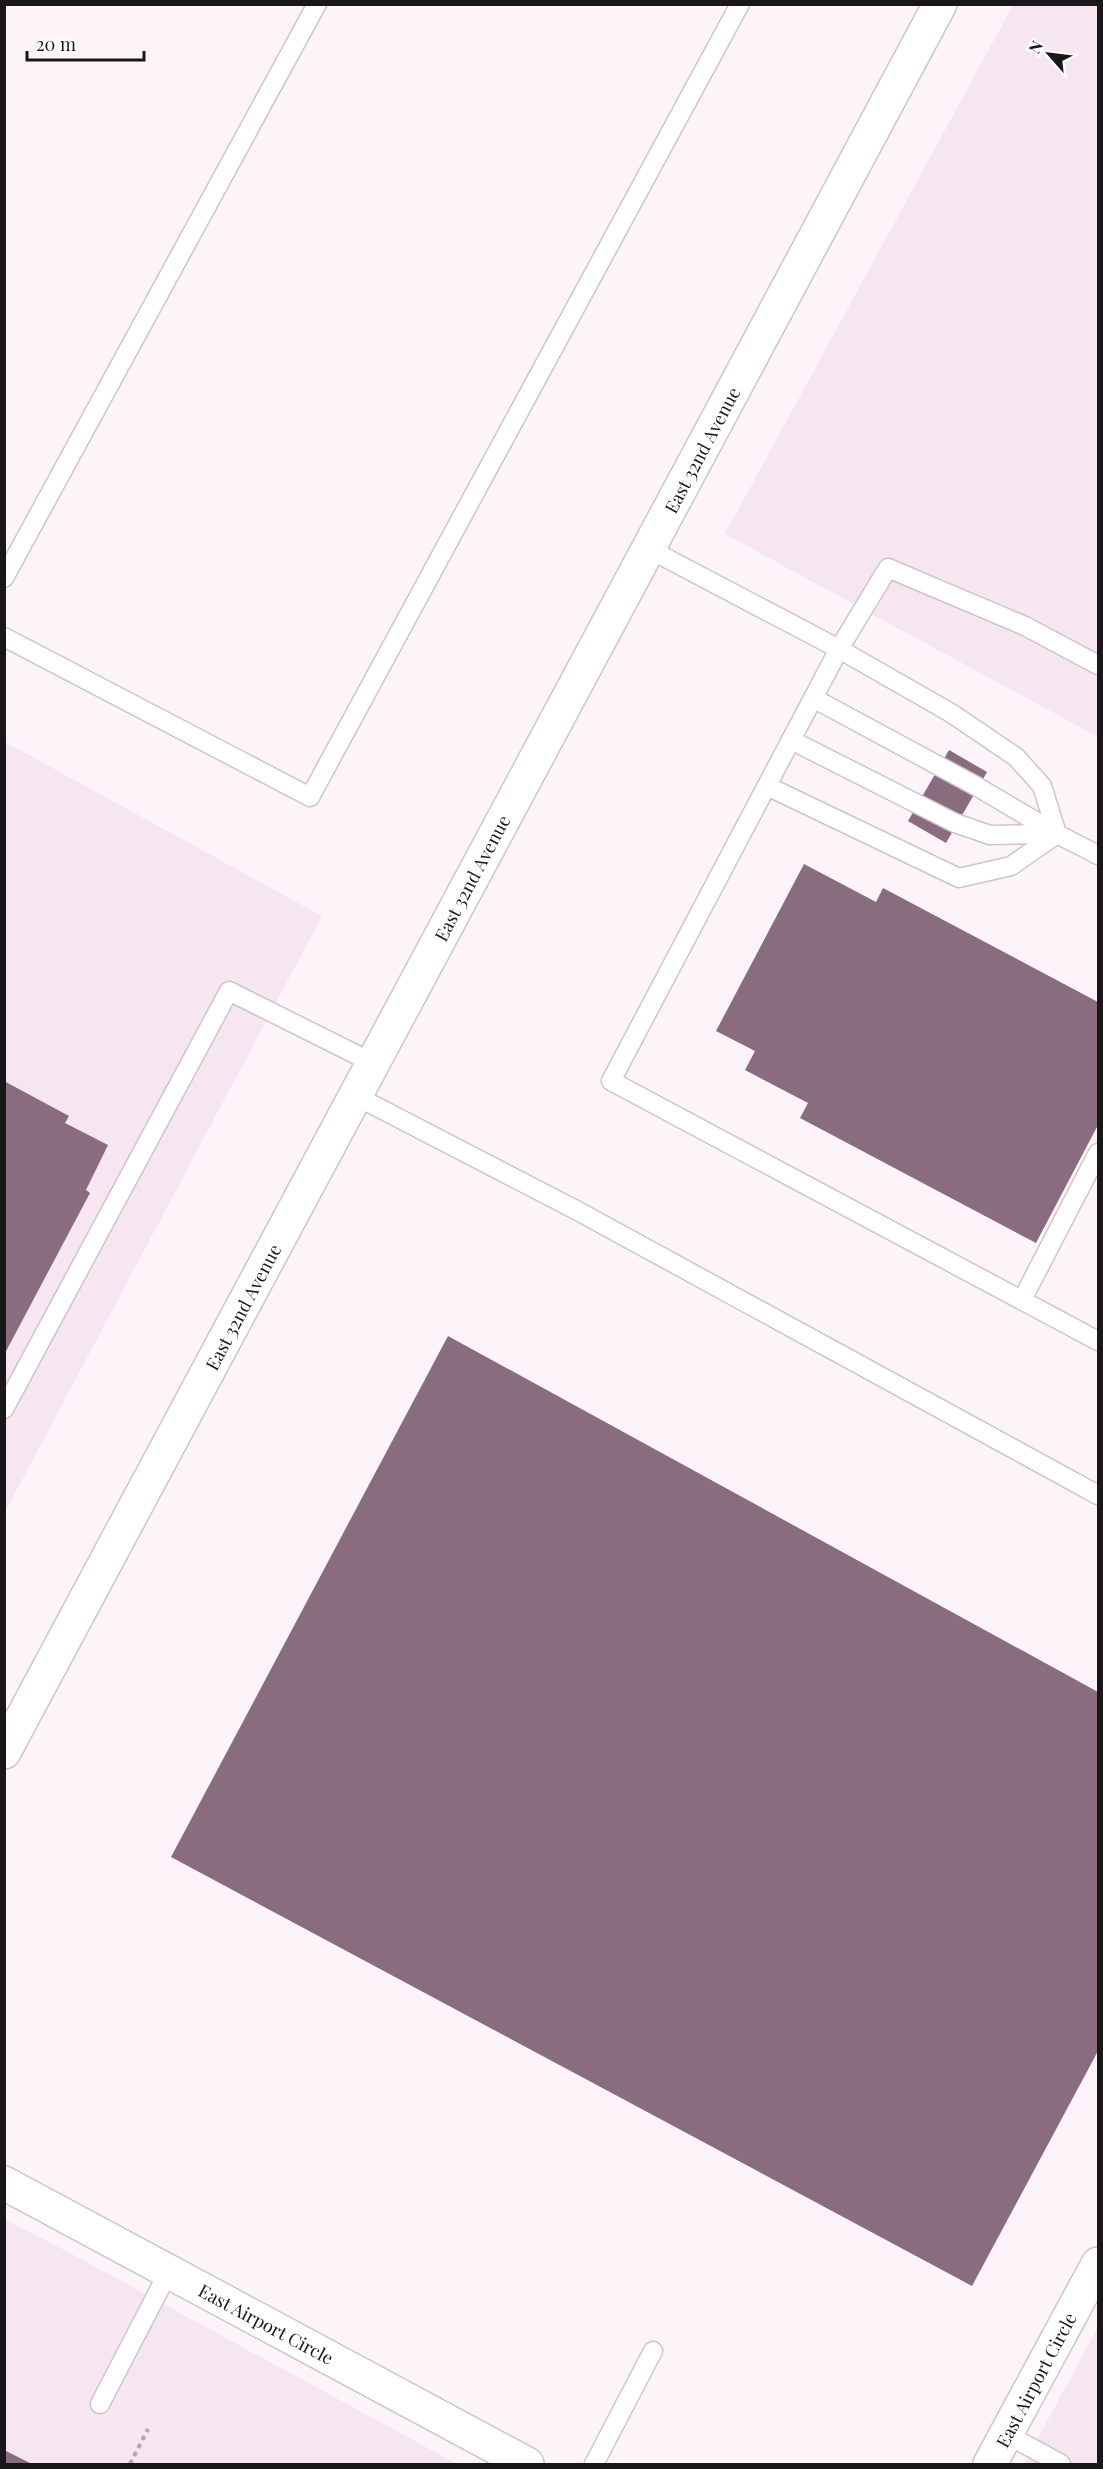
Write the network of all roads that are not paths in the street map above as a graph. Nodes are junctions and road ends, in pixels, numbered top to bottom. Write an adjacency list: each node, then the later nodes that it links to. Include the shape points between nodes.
1 (317, 4): 5 (lane)
2 (740, 4): 6 (lane, via 310,797)
3 (940, 4): 4 (street, East 32nd Avenue)
4 (649, 549): 7 (lane); 14 (street, East 32nd Avenue)
5 (4, 578)
6 (4, 637)
7 (839, 649): 8 (lane, via 888,568 1025,626); 9 (lane); 12 (lane, via 951,713 1016,758 1042,786)
8 (1098, 665)
9 (813, 698): 10 (lane); 12 (lane)
10 (791, 740): 11 (lane); 12 (lane, via 955,823 990,835)
11 (767, 786): 12 (lane, via 959,878 1011,866); 17 (lane, via 611,1081)
12 (1057, 834): 13 (lane)
13 (1098, 855)
14 (373, 1063): 15 (street, East 32nd Avenue); 19 (lane, via 229,991)
15 (356, 1096): 20 (lane, via 576,1210); 21 (street, East 32nd Avenue)
16 (1098, 1153): 17 (lane)
17 (1022, 1300): 18 (lane)
18 (1098, 1341)
19 (4, 1409)
20 (1098, 1495)
21 (4, 1752)
22 (4, 2183): 24 (street, East Airport Circle)
23 (1098, 2264): 27 (street, East Airport Circle)
24 (169, 2271): 26 (lane); 28 (street, East Airport Circle)
25 (653, 2350): 29 (lane)
26 (100, 2404)
27 (1006, 2434): 30 (street, East Airport Circle); 31 (lane)
28 (527, 2464)
29 (594, 2464)
30 (990, 2464)
31 (1061, 2464)

